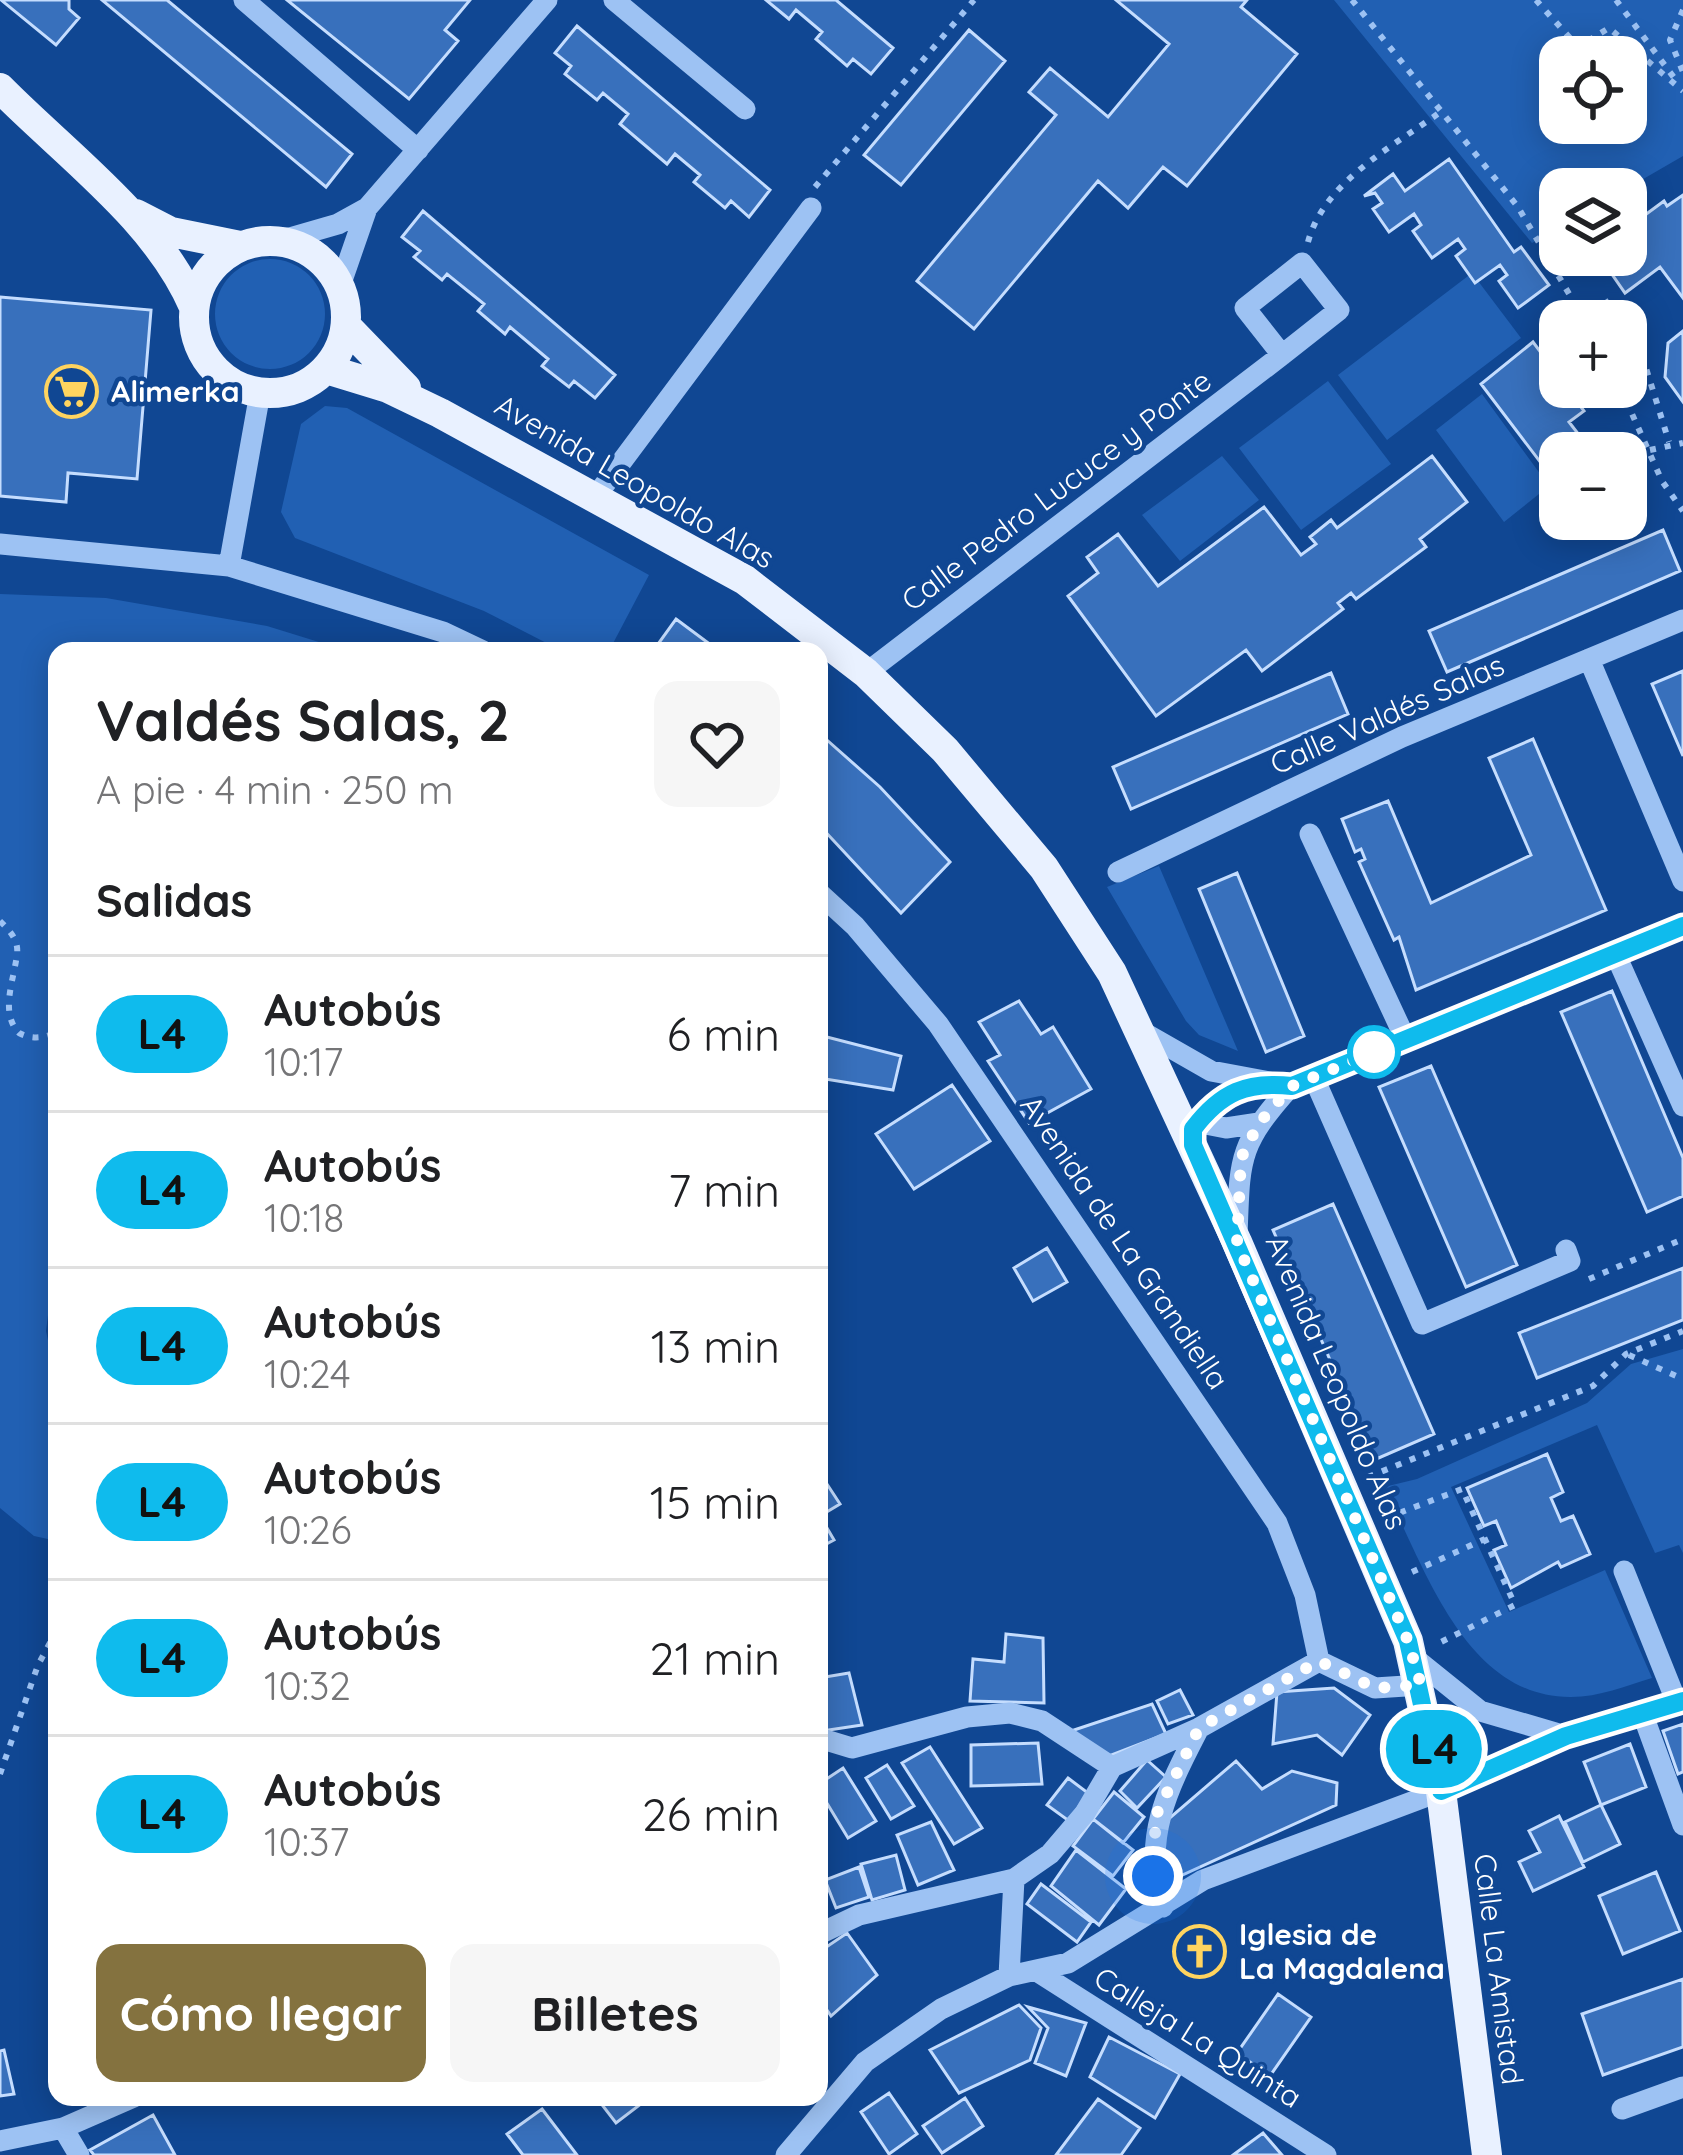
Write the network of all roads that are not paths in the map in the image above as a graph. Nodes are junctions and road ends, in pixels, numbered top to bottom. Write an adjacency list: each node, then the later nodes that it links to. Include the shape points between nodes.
1 (244, 0): 6 (street)
2 (547, 0): 6 (street)
3 (614, 0): 5 (street)
4 (0, 88): 7 (main road)
5 (745, 110)
6 (418, 150): 8 (street)
7 (116, 202): 11 (main road, via 171,232); 13 (main road, via 180,274)
8 (367, 208): 10 (street); 12 (street)
9 (811, 208): 19 (street)
10 (279, 241): 11 (main road); 12 (main road, via 304,248)
11 (240, 246): 13 (main road, via 202,282)
12 (340, 286): 14 (main road)
13 (194, 307): 17 (main road, via 202,354 218,373)
14 (346, 326): 16 (main road); 18 (main road, Avenida Leopoldo Alas, via 390,376)
15 (1282, 355): 15 (street, Calle Pedro Lucuce y Ponte, via 1339,310 1302,263 1245,308); 27 (street, Calle Pedro Lucuce y Ponte)
16 (326, 369): 17 (main road, via 296,388); 18 (main road, Avenida Leopoldo Alas)
17 (260, 392): 21 (street)
18 (440, 413): 19 (main road, Avenida Leopoldo Alas)
19 (596, 496): 24 (main road, Avenida Leopoldo Alas, via 745,580)
20 (0, 544): 21 (street)
21 (230, 566): 23 (street)
22 (1683, 620): 26 (street, Calle Valdés Salas)
23 (464, 642)
24 (826, 642)
25 (828, 644): 27 (main road, Avenida Leopoldo Alas)
26 (1588, 658): 29 (street, Calle Valdés Salas); 30 (street)
27 (866, 673): 34 (main road, Avenida Leopoldo Alas, via 1044,868)
28 (1310, 834): 35 (street)
29 (1118, 872)
30 (1683, 881)
31 (828, 901): 45 (street, Avenida de La Grandiella, via 938,1024 1277,1523)
32 (1683, 926): 33 (street)
33 (1615, 953): 35 (street); 39 (street)
34 (1140, 1030): 37 (street, via 1211,1071); 41 (main road, Avenida Leopoldo Alas)
35 (1405, 1038): 36 (street)
36 (1314, 1078): 38 (street); 43 (street, via 1422,1324 1570,1262)
37 (1253, 1082): 38 (street); 41 (street)
38 (1292, 1086): 40 (street)
39 (1683, 1106)
40 (1259, 1123): 41 (street); 42 (street, via 1241,1158)
41 (1190, 1129): 42 (main road, Avenida Leopoldo Alas)
42 (1237, 1243): 46 (main road, Avenida Leopoldo Alas)
43 (1565, 1250)
44 (1624, 1571): 47 (street)
45 (1319, 1661): 46 (street, via 1375,1688); 49 (street)
46 (1417, 1671): 50 (street, via 1480,1712); 53 (main road, Avenida Leopoldo Alas)
47 (1680, 1702): 48 (street)
48 (1643, 1715): 50 (street); 54 (street)
49 (1199, 1728): 52 (street); 56 (street, via 1156,1815 1153,1876)
50 (1566, 1736): 53 (street)
51 (828, 1741): 52 (street, via 852,1748 967,1717 1010,1714 1042,1721)
52 (1112, 1767): 55 (street, via 1050,1854)
53 (1441, 1791): 56 (street, via 1203,1880); 68 (main road, Calle La Amistad)
54 (1683, 1825)
55 (1014, 1879): 57 (street, via 859,1915); 59 (street)
56 (1162, 1907): 58 (street)
57 (828, 1930)
58 (1038, 1972): 59 (street); 67 (street, Calleja La Quinta)
59 (1009, 1976): 66 (street, via 941,2008 866,2062)
60 (1683, 2087): 62 (street)
61 (113, 2106): 63 (street)
62 (1622, 2109)
63 (63, 2128): 64 (street); 65 (street)
64 (0, 2141)
65 (79, 2155)
66 (786, 2155)
67 (1326, 2155)
68 (1487, 2155)

